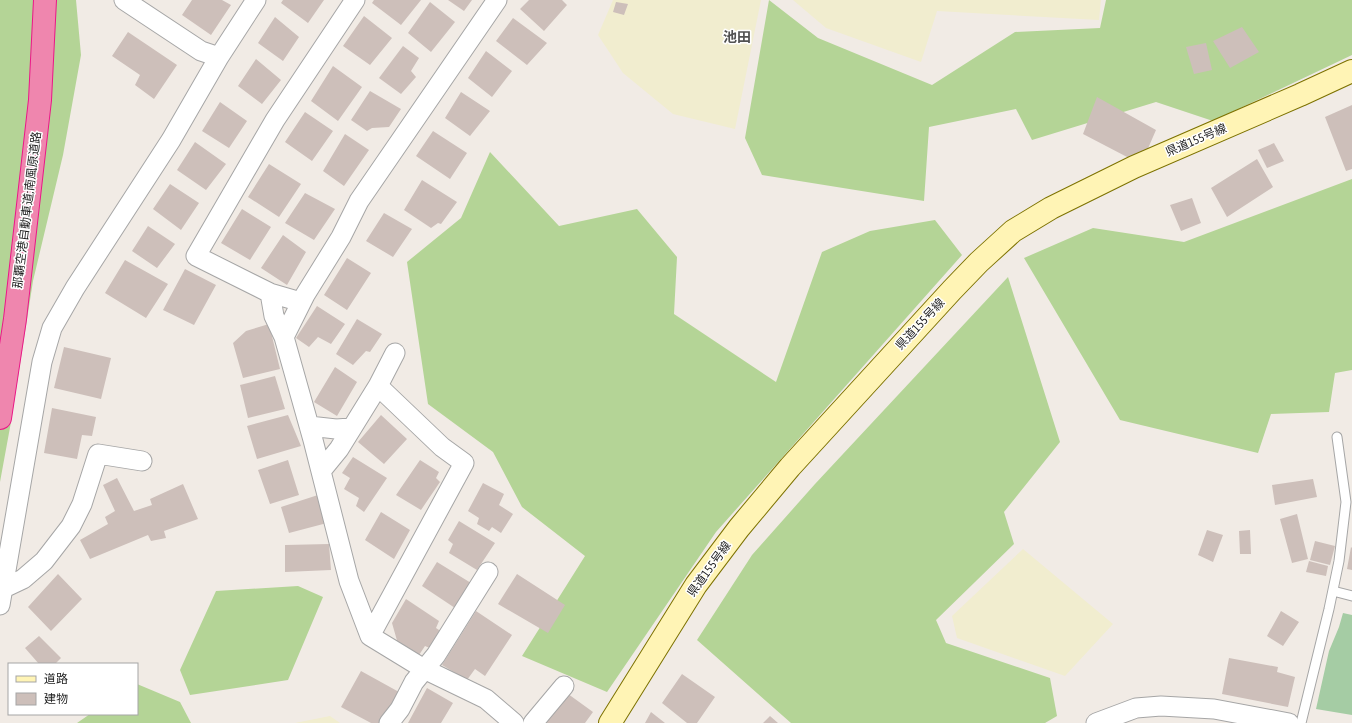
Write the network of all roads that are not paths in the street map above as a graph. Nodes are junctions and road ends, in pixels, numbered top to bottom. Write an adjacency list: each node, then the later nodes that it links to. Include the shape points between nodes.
1 (46, 0): 13 (highway, 那覇空港自動車道;南風原道路, via 40,100 15,318)
2 (124, 0): 6 (street, via 201,51)
3 (256, 0): 6 (street)
4 (355, 0): 8 (street, via 275,120 196,256)
5 (497, 0): 9 (street, via 359,200 341,237)
6 (219, 57): 21 (street, via 171,140 52,328 42,362)
7 (1352, 71): 29 (main road, 県道155号線, via 1134,167 1051,208 1014,231 952,290 790,467 739,528 696,585)
8 (270, 293): 9 (street); 10 (street, via 274,316)
9 (301, 302): 10 (street)
10 (284, 337): 14 (street)
11 (395, 353): 12 (street)
12 (378, 386): 15 (street); 23 (street, via 442,447 464,463)
13 (0, 418)
14 (309, 426): 15 (street); 18 (street)
15 (351, 428): 18 (street, via 339,450)
16 (1337, 437): 20 (lane, via 1346,502)
17 (142, 461): 21 (street, via 98,454 82,504 71,526 44,561)
18 (321, 471): 23 (street, via 350,581)
19 (488, 572): 24 (street, via 436,655)
20 (1333, 591): 22 (lane); 32 (lane)
21 (2, 596)
22 (1352, 596)
23 (370, 636): 24 (street)
24 (424, 669): 26 (street); 27 (street, via 486,699)
25 (564, 686): 28 (street)
26 (389, 723)
27 (514, 723)
28 (533, 723)
29 (610, 723)
30 (1096, 723): 31 (street, via 1136,708 1161,706 1214,709)
31 (1289, 723)
32 (1301, 723)

